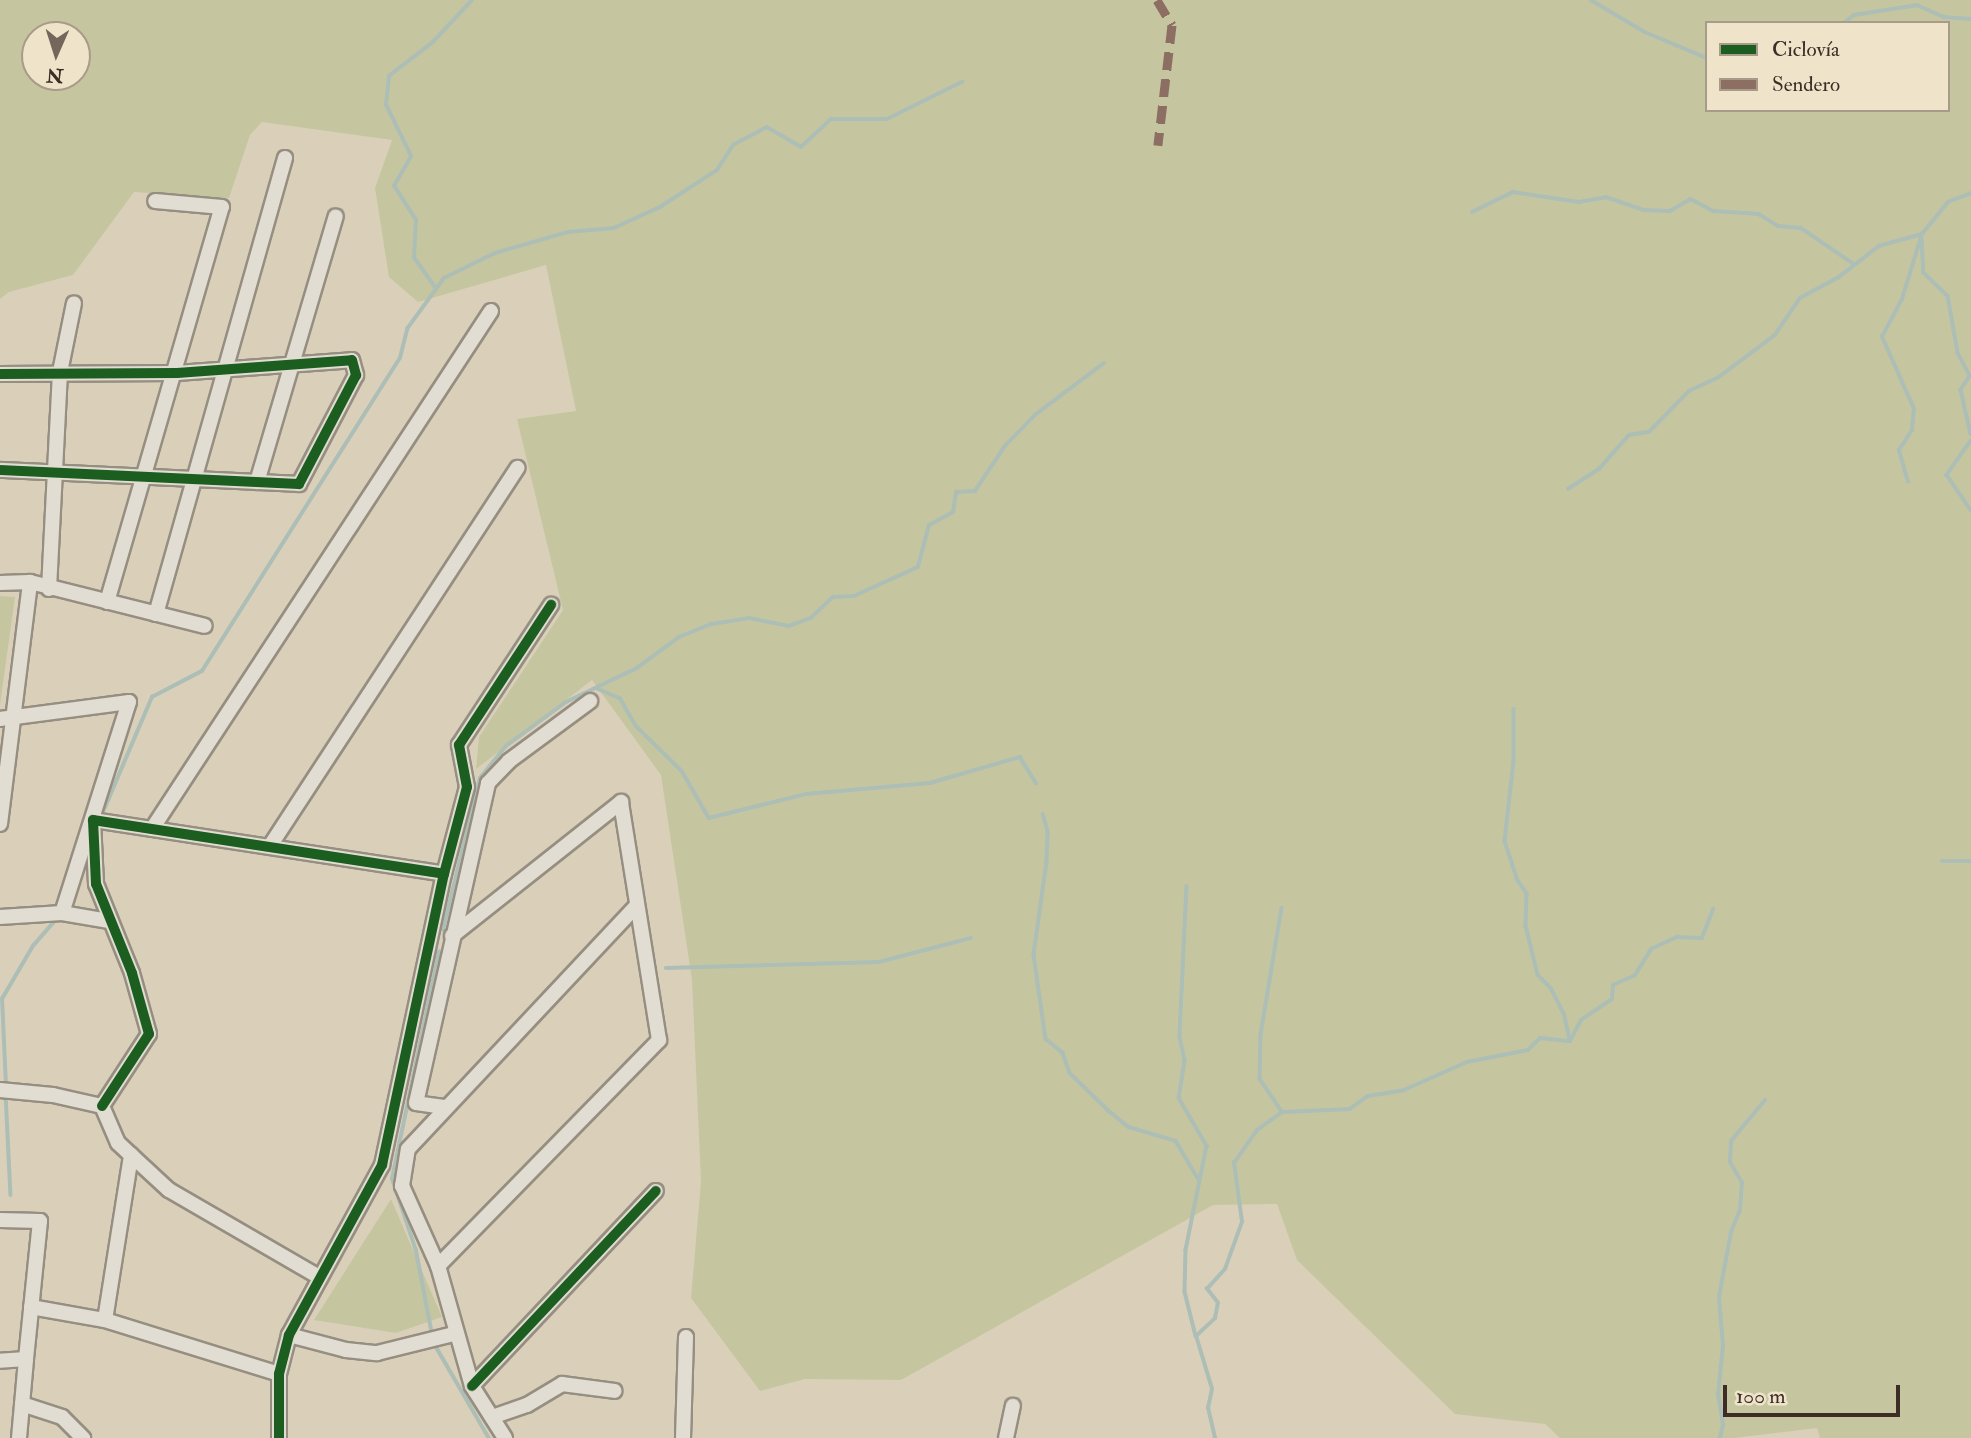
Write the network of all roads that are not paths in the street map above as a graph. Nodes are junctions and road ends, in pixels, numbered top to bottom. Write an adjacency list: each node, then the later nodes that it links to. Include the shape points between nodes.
1 (285, 158): 7 (street)
2 (155, 201): 9 (street, via 222,208)
3 (336, 216): 6 (street)
4 (74, 303): 8 (street)
5 (491, 311): 28 (street)
6 (290, 365): 7 (street); 16 (street); 16 (street, via 352,360 354,386 299,484)
7 (225, 369): 9 (street); 15 (street)
8 (60, 372): 9 (street); 10 (street); 13 (street)
9 (177, 373): 14 (street)
10 (0, 374)
11 (517, 468): 29 (street)
12 (0, 470): 13 (street)
13 (57, 471): 14 (street); 19 (street)
14 (146, 476): 15 (street); 20 (street)
15 (195, 478): 16 (street); 22 (street)
16 (257, 482)
17 (30, 582): 18 (street); 19 (street); 25 (street)
18 (0, 583)
19 (50, 589): 20 (street)
20 (107, 602): 22 (street)
21 (551, 605): 30 (street, via 459,746 467,788)
22 (156, 614): 23 (street)
23 (205, 626)
24 (590, 701): 36 (street, via 509,761 488,783)
25 (7, 717): 26 (street, via 129,702); 27 (street)
26 (93, 820): 28 (street); 32 (street); 34 (street, via 96,884)
27 (0, 824)
28 (152, 829): 29 (street)
29 (270, 846): 30 (street)
30 (444, 874): 37 (street)
31 (635, 906): 36 (street, via 621,802); 40 (street); 44 (street, via 659,1040)
32 (62, 913): 33 (street); 34 (street)
33 (0, 917): 35 (street)
34 (110, 921): 39 (street, via 132,973 149,1034)
35 (0, 923)
36 (454, 934): 37 (street); 40 (street, via 416,1103)
37 (431, 946): 45 (street, via 382,1165)
38 (0, 1090): 39 (street)
39 (102, 1106): 41 (street, via 118,1143)
40 (444, 1108): 44 (street, via 408,1149 402,1186)
41 (131, 1155): 45 (street, via 195,1208 278,1250); 47 (street)
42 (656, 1191): 54 (street)
43 (0, 1220): 46 (street, via 40,1221)
44 (438, 1266): 48 (street)
45 (319, 1277): 49 (street)
46 (31, 1307): 47 (street); 51 (street)
47 (105, 1320): 53 (street)
48 (454, 1334): 49 (street, via 377,1353); 54 (street)
49 (289, 1335): 53 (street)
50 (686, 1337): 63 (street)
51 (26, 1359): 52 (street); 56 (street)
52 (0, 1361)
53 (279, 1374): 61 (street)
54 (471, 1386): 58 (street)
55 (615, 1391): 58 (street, via 562,1384 527,1405)
56 (22, 1404): 59 (street); 60 (street, via 62,1417)
57 (1013, 1406): 64 (street)
58 (492, 1417): 62 (street)
59 (19, 1438)
60 (83, 1438)
61 (279, 1438)
62 (505, 1438)
63 (683, 1438)
64 (1006, 1438)

